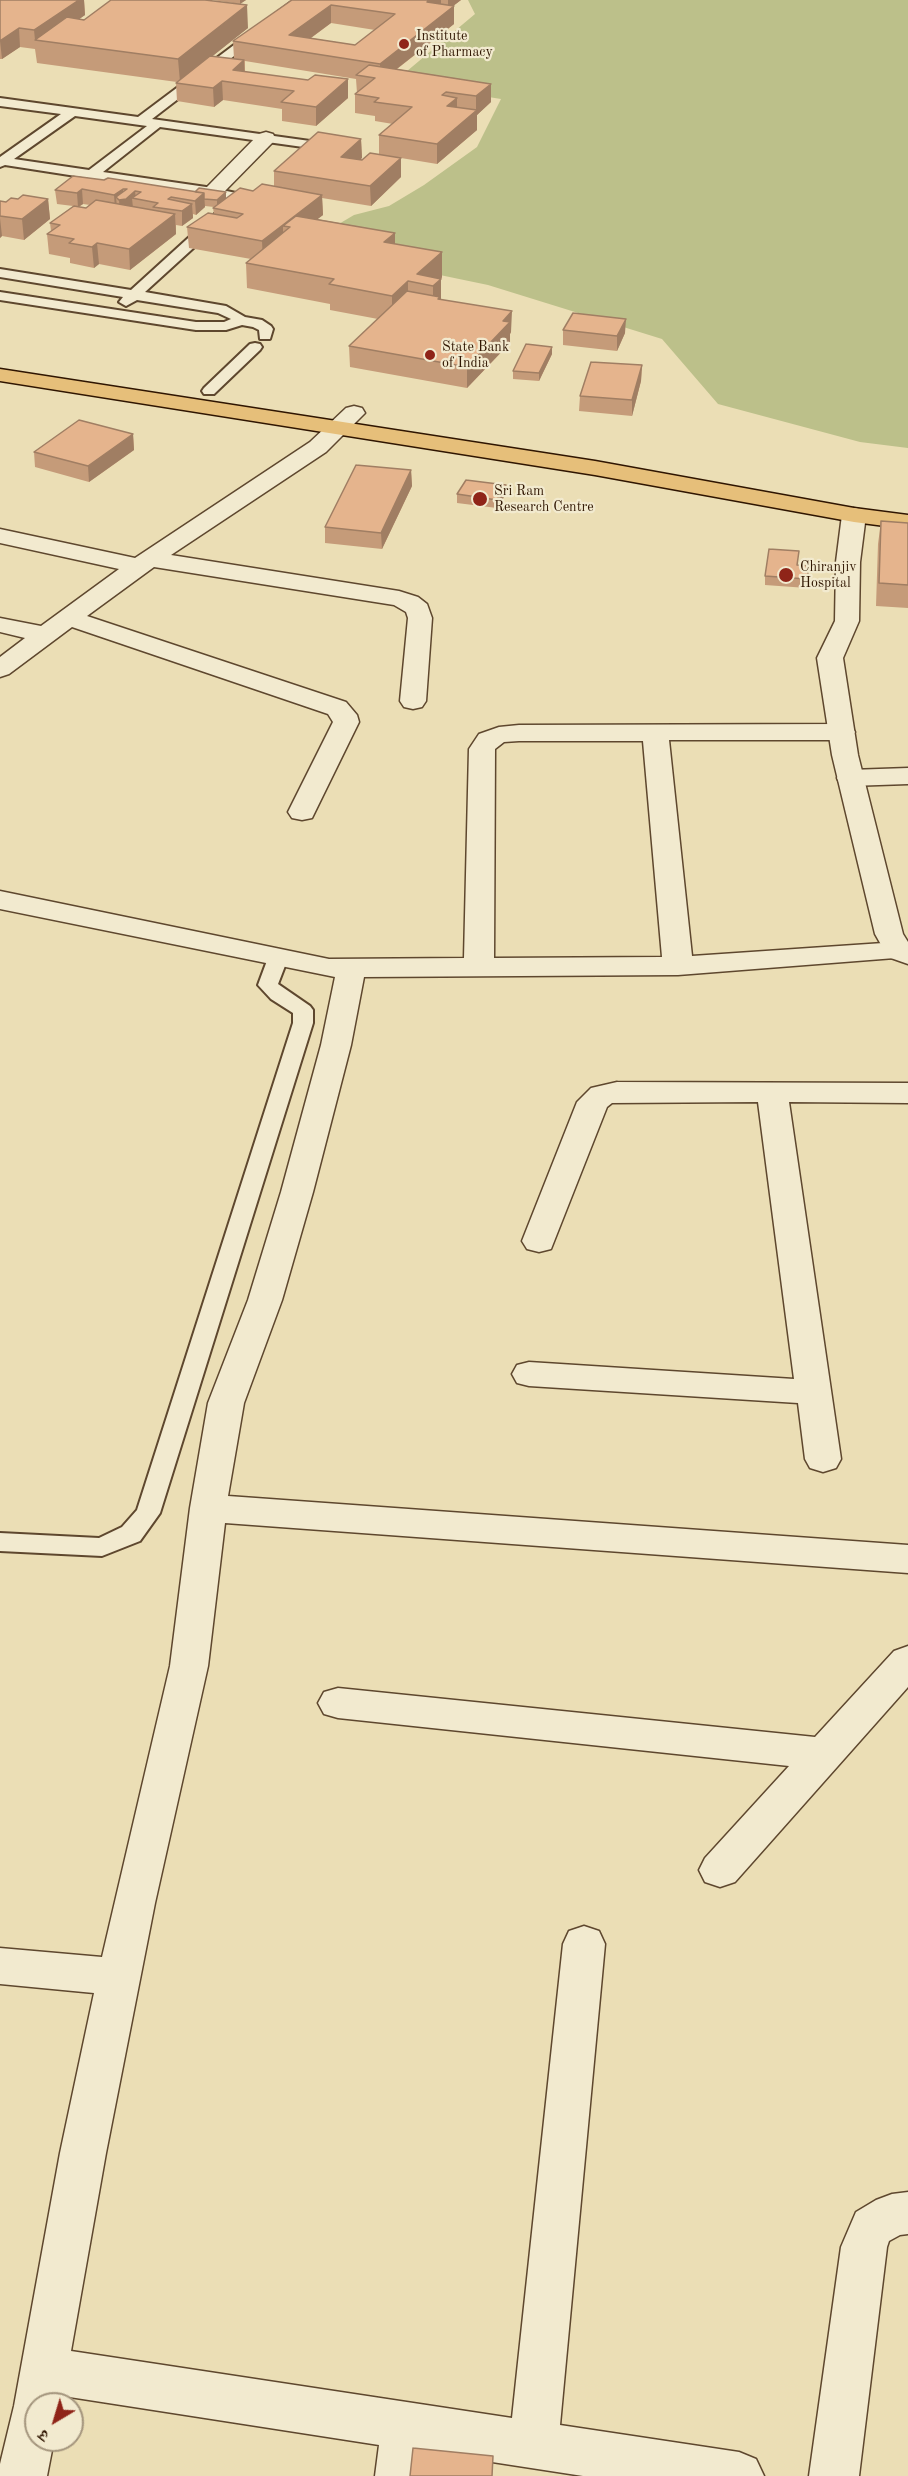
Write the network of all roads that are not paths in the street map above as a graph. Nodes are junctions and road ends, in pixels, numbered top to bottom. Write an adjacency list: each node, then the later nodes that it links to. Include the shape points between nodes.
1 (301, 0): 4 (lane)
2 (0, 102): 3 (lane)
3 (72, 112): 4 (lane); 7 (lane)
4 (141, 121): 5 (lane)
5 (158, 123): 6 (lane); 9 (lane)
6 (267, 138): 8 (lane, via 314,148); 10 (street)
7 (2, 162): 9 (lane)
8 (288, 173)
9 (92, 174): 10 (lane)
10 (213, 192): 12 (lane, via 240,198)
11 (259, 198): 12 (lane)
12 (237, 201): 14 (lane)
13 (0, 273): 14 (lane)
14 (134, 294): 16 (lane); 17 (lane, via 221,309)
15 (0, 296): 16 (lane)
16 (114, 314): 17 (lane, via 210,327)
17 (240, 320): 18 (lane, via 257,323 266,329)
18 (265, 336)
19 (255, 347): 22 (lane)
20 (0, 358): 22 (main road)
21 (0, 375): 23 (main road)
22 (209, 391): 23 (main road)
23 (346, 421): 24 (main road); 25 (main road); 28 (street, via 318,447)
24 (908, 502)
25 (854, 515): 26 (main road); 34 (street, via 847,621 830,658)
26 (908, 522)
27 (0, 536): 28 (street)
28 (145, 562): 29 (street); 33 (street, via 409,602 418,609 420,618)
29 (69, 618): 31 (street); 38 (street, via 337,708 346,723)
30 (0, 625): 31 (street)
31 (46, 636): 32 (street)
32 (0, 669)
33 (413, 701)
34 (842, 732): 35 (street); 37 (street)
35 (655, 733): 42 (street); 44 (street, via 519,733 488,740 482,749)
36 (908, 776): 37 (street)
37 (850, 778): 40 (street, via 889,934)
38 (302, 812)
39 (0, 900): 41 (street)
40 (903, 953): 42 (street)
41 (278, 958): 43 (street); 52 (lane, via 268,985 303,1010 303,1023 148,1513 131,1534 102,1546)
42 (678, 966): 44 (street)
43 (351, 968): 44 (street); 51 (street, via 336,1046 297,1192 264,1300 226,1403)
44 (479, 968)
45 (772, 1093): 46 (street); 47 (street, via 602,1095 593,1102); 49 (street)
46 (908, 1093)
47 (538, 1241)
48 (529, 1374): 49 (street)
49 (813, 1392): 50 (street)
50 (823, 1460)
51 (208, 1508): 53 (street); 60 (street, via 189,1666)
52 (0, 1542)
53 (908, 1559)
54 (908, 1661): 56 (street)
55 (338, 1703): 56 (street)
56 (824, 1754): 57 (street)
57 (720, 1870)
58 (584, 1944): 65 (street)
59 (0, 1966): 60 (street)
60 (119, 1977): 62 (street)
61 (908, 2213): 70 (street, via 892,2215 872,2227 864,2247)
62 (40, 2392)
63 (84, 2399): 64 (street)
64 (406, 2425): 65 (street); 68 (street)
65 (534, 2445): 69 (street)
66 (27, 2452): 67 (street)
67 (22, 2476)
68 (400, 2476)
69 (739, 2476)
70 (834, 2476)

